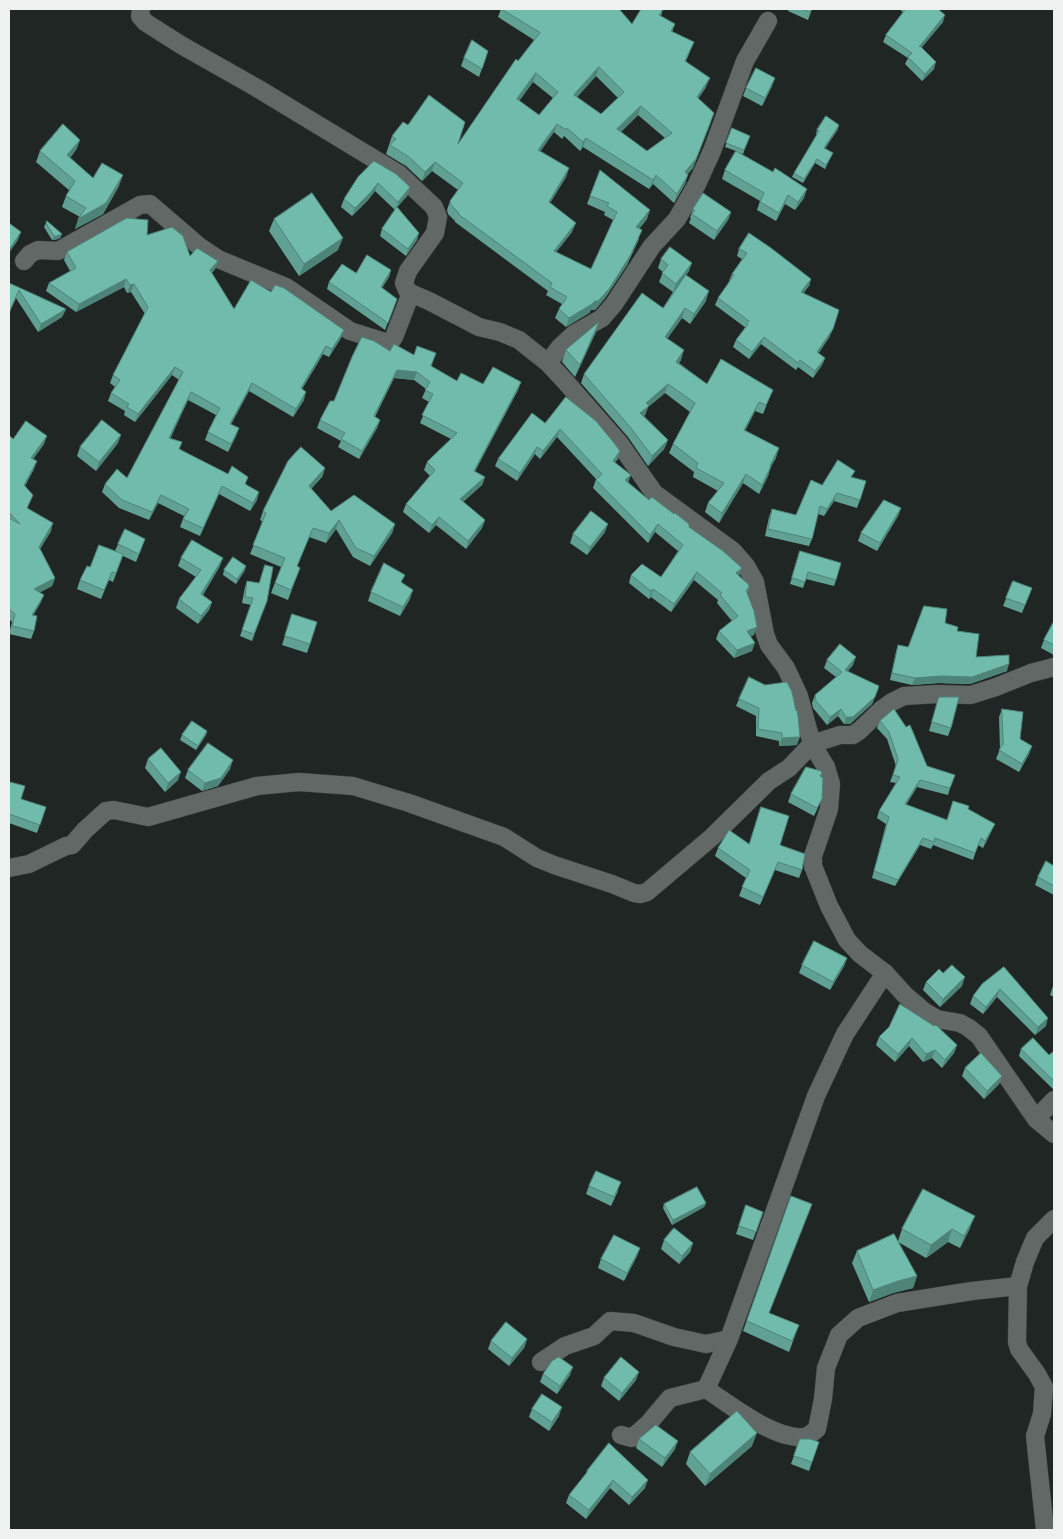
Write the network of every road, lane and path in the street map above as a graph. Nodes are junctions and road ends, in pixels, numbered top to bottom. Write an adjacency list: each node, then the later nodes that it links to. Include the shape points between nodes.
1 (142, 9): 4 (street, via 140,16 145,22 398,174 434,207 438,217 436,233 408,271 404,283)
2 (768, 21): 5 (street, via 744,61 712,151 676,219 652,246 602,318 574,334)
3 (24, 261): 4 (street, via 34,251 58,252 140,205 150,204 218,259 286,287 355,333 391,341)
4 (411, 293): 5 (street, via 479,327 519,340)
5 (548, 363): 7 (street, via 620,444 654,493 732,551 746,566 755,582 765,634 799,696)
6 (1054, 668): 7 (street, via 971,695 904,696 881,710 859,732)
7 (812, 744): 8 (street, via 712,837 647,892 640,894 554,865 504,837 410,803 353,786 299,782 257,786 148,817 106,811 72,845 29,864); 9 (street, via 831,784 827,818 813,856 815,875 847,940)
8 (9, 868)
9 (885, 973): 11 (street, via 925,1012 937,1019 960,1022 979,1036); 15 (street, via 845,1034 816,1096)
10 (1054, 1100): 11 (street)
11 (1036, 1119): 12 (street)
12 (1054, 1134)
13 (1054, 1219): 14 (street, via 1036,1238)
14 (1018, 1286): 17 (street, via 897,1303 858,1318 839,1335 826,1368 817,1429 806,1437 790,1436 761,1425); 19 (street, via 1019,1350 1044,1387 1042,1414 1035,1436)
15 (729, 1339): 16 (street, via 706,1344 634,1323 610,1321 594,1336 565,1346); 17 (street)
16 (541, 1362)
17 (706, 1389): 18 (street, via 670,1398 632,1438)
18 (621, 1435)
19 (1045, 1530)

